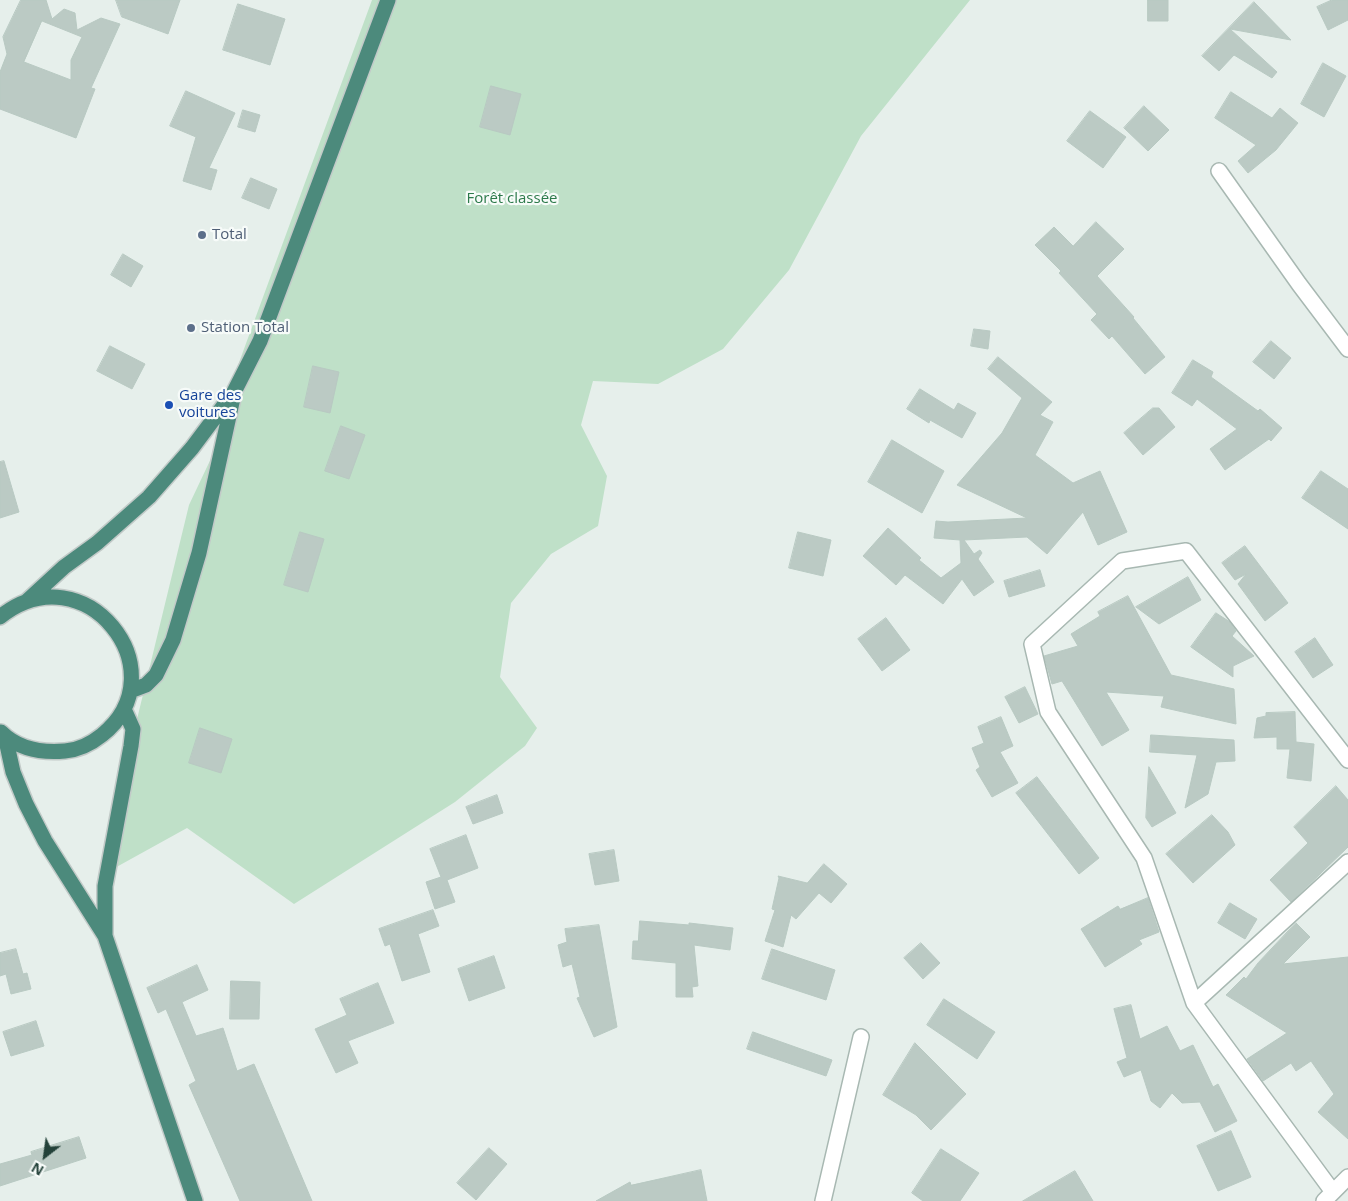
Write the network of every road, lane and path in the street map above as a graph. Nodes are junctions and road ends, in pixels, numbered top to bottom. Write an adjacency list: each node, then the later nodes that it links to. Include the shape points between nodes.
1 (388, 0): 4 (highway, via 260,341)
2 (1219, 172): 3 (street)
3 (1348, 349)
4 (234, 392): 5 (highway, via 150,497); 7 (highway, via 199,554 173,640 156,675 146,685)
5 (26, 601): 6 (highway); 7 (highway, via 50,596 73,599 95,609 112,624 125,645 131,667)
6 (0, 616)
7 (130, 691): 8 (highway)
8 (124, 709): 9 (highway, via 111,728 92,742 71,751 48,753 25,748); 12 (highway, via 132,738 105,886)
9 (2, 734): 12 (highway, via 26,804 46,842)
10 (1348, 760): 13 (street, via 1186,551 1122,561 1032,644 1048,712 1144,858)
11 (1348, 862): 13 (street)
12 (106, 936): 17 (highway)
13 (1194, 1003): 16 (street)
14 (861, 1037): 18 (street)
15 (1348, 1177): 16 (street)
16 (1329, 1197)
17 (195, 1201)
18 (823, 1201)

